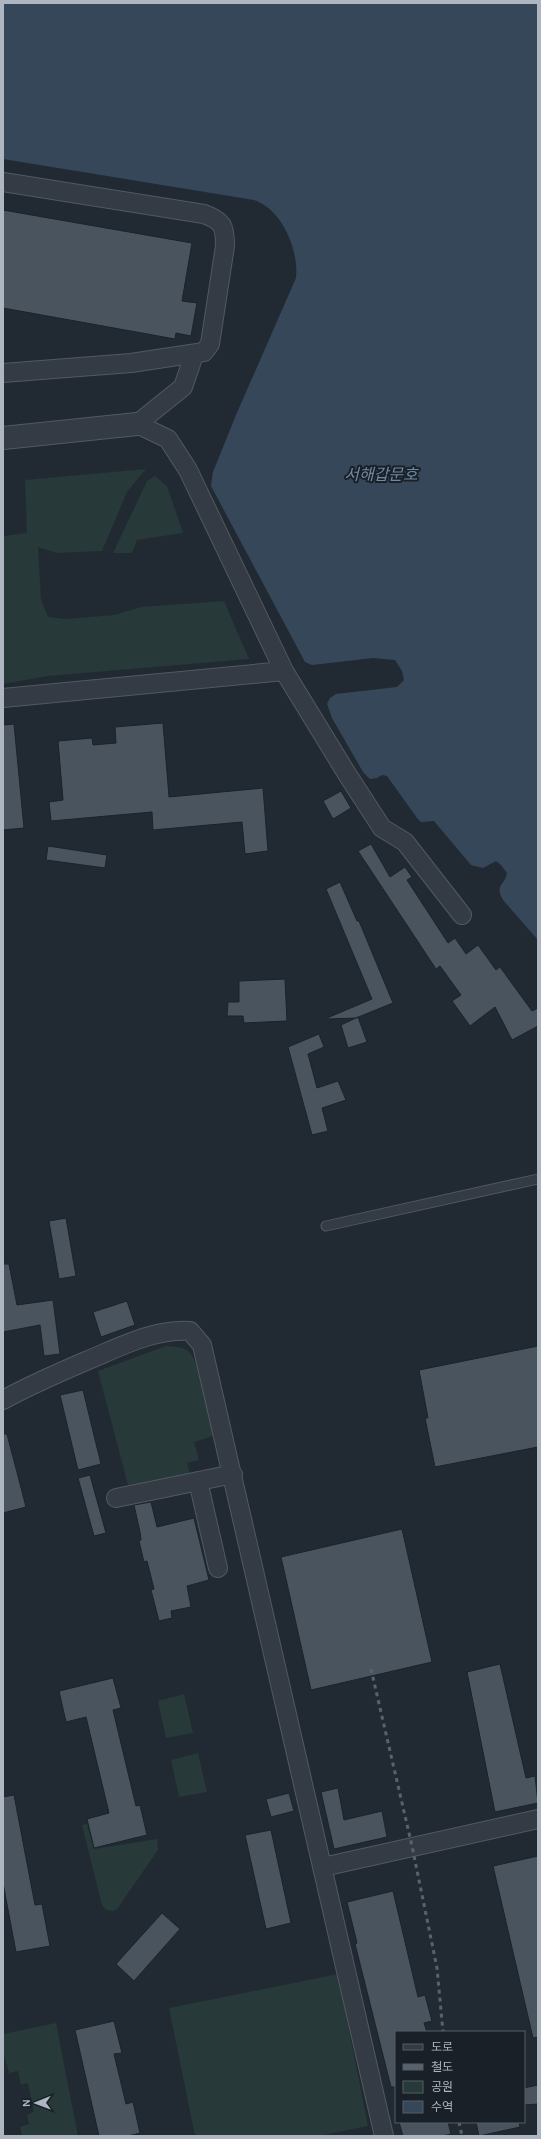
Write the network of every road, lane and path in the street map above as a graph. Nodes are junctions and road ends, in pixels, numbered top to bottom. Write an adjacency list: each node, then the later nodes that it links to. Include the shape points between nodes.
1 (3, 182): 2 (street, via 204,214 217,219 223,225 225,246 210,344 204,352)
2 (194, 354): 3 (street, via 131,363); 4 (street, via 183,387)
3 (3, 373)
4 (137, 424): 5 (street); 6 (street, via 168,439 188,470)
5 (3, 438)
6 (284, 671): 7 (street); 8 (street, via 382,828 405,842)
7 (3, 698)
8 (462, 915)
9 (538, 1179): 10 (lane)
10 (326, 1226)
11 (3, 1400): 12 (street, via 140,1338 175,1330 190,1331 202,1345)
12 (233, 1474): 13 (street); 17 (street)
13 (198, 1481): 14 (street); 15 (street)
14 (116, 1498)
15 (218, 1568)
16 (538, 1819): 17 (street)
17 (324, 1867): 18 (street)
18 (384, 2136)

